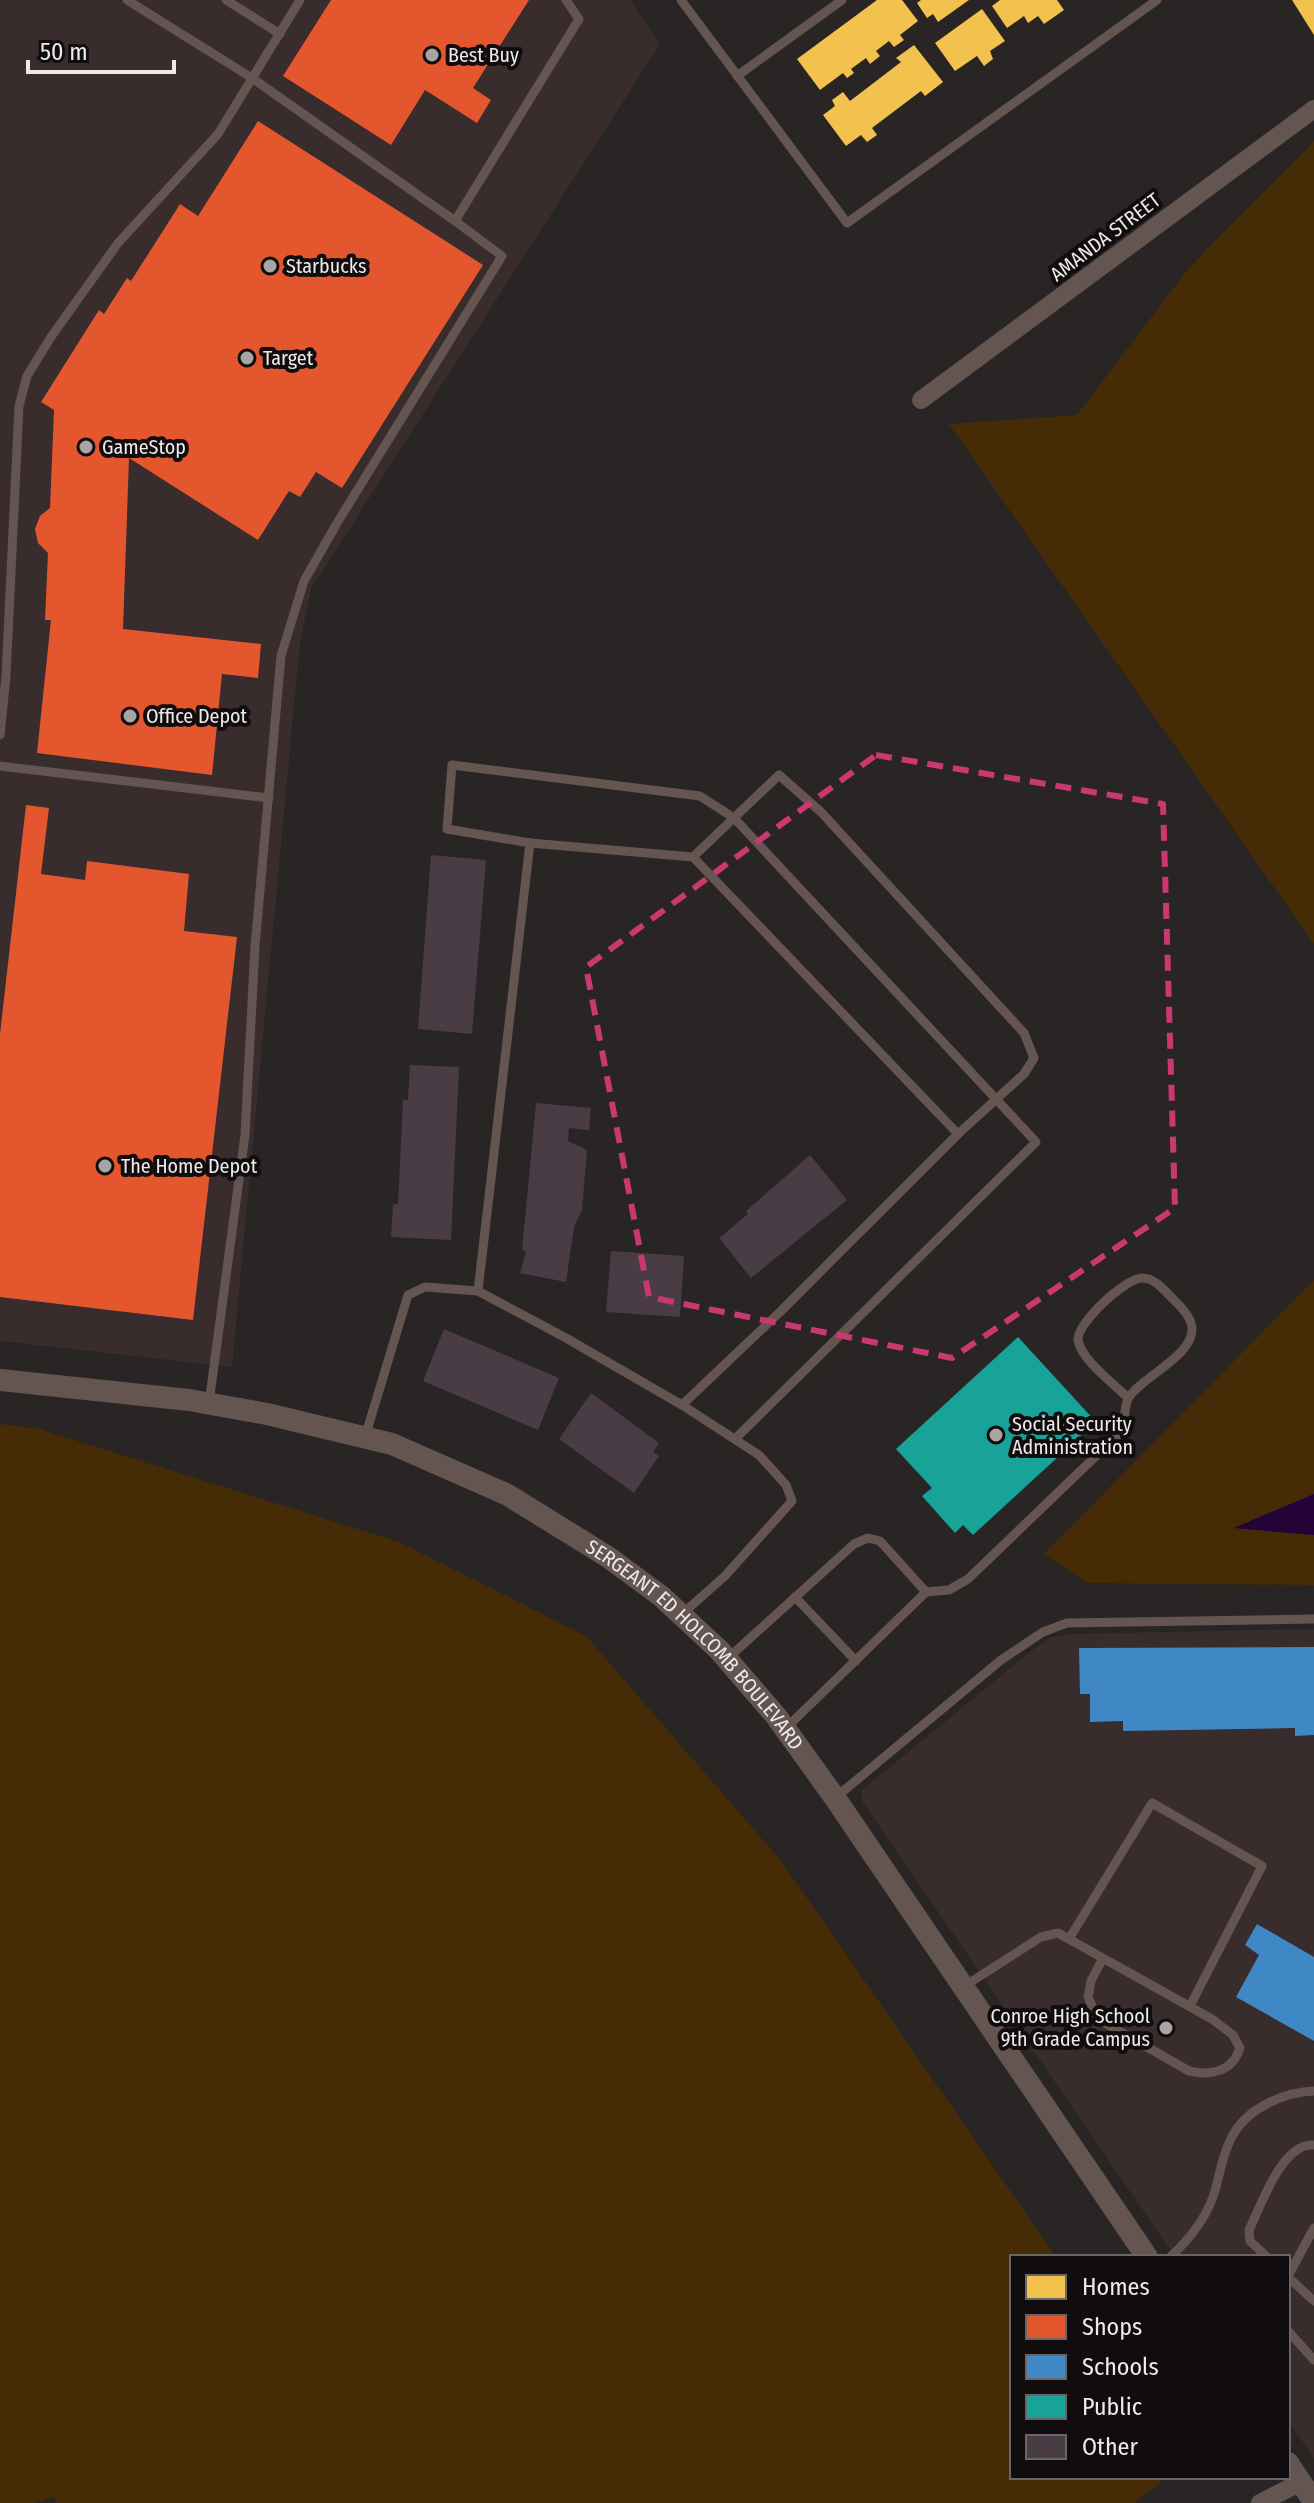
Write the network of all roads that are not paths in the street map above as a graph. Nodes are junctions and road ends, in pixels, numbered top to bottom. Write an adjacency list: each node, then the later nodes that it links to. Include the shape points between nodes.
1 (127, 0): 10 (lane)
2 (226, 0): 8 (lane)
3 (300, 0): 8 (lane)
4 (566, 0): 12 (lane, via 579,19)
5 (681, 0): 9 (lane)
6 (842, 0): 9 (lane)
7 (1157, 0): 9 (lane, via 847,223)
8 (280, 34): 10 (lane)
9 (737, 76)
10 (252, 78): 12 (lane); 14 (lane, via 218,134 118,243 27,376 19,406)
11 (1314, 109): 13 (street, AMANDA STREET)
12 (455, 221): 16 (lane, via 502,256 304,581 281,656)
13 (921, 400)
14 (0, 735)
15 (0, 766): 16 (lane)
16 (269, 798): 25 (lane, via 245,1135)
17 (734, 818): 18 (lane, via 700,796 452,765 447,829); 19 (lane); 20 (lane); 20 (lane, via 779,775 821,812 1024,1033 1034,1058)
18 (530, 843): 19 (lane); 22 (lane)
19 (693, 857): 21 (lane)
20 (995, 1099): 21 (lane); 28 (lane, via 1036,1142)
21 (958, 1134): 26 (lane)
22 (478, 1291): 26 (lane); 27 (lane, via 425,1287 408,1295)
23 (0, 1380): 25 (street, SERGEANT ED HOLCOMB BOULEVARD)
24 (1128, 1398): 24 (lane, via 1189,1343 1192,1328 1185,1311 1156,1282 1143,1278 1110,1297 1080,1327 1078,1340 1087,1359); 29 (lane, via 1123,1430 968,1579 949,1590)
25 (209, 1404): 27 (street, SERGEANT ED HOLCOMB BOULEVARD)
26 (682, 1405): 28 (lane)
27 (365, 1437): 31 (street, SERGEANT ED HOLCOMB BOULEVARD, via 508,1495 608,1557)
28 (735, 1439): 31 (lane, via 759,1455 786,1485 792,1501 725,1576)
29 (926, 1592): 30 (lane, via 880,1541 868,1538 854,1544); 34 (lane)
30 (795, 1597): 33 (lane); 34 (lane)
31 (681, 1615): 33 (street, SERGEANT ED HOLCOMB BOULEVARD)
32 (1314, 1619): 36 (lane, via 1067,1623 1001,1660)
33 (727, 1660): 35 (street, SERGEANT ED HOLCOMB BOULEVARD)
34 (856, 1661): 35 (lane)
35 (785, 1729): 36 (street, SERGEANT ED HOLCOMB BOULEVARD)
36 (835, 1798): 39 (street, SERGEANT ED HOLCOMB BOULEVARD)
37 (1069, 1939): 38 (lane); 39 (lane, via 1058,1933 1041,1937); 40 (lane, via 1152,1803 1262,1866)
38 (1103, 1958): 40 (lane); 40 (lane, via 1088,1997 1098,2019 1189,2071 1222,2071 1236,2060 1240,2048 1233,2035)
39 (963, 1987): 44 (street, SERGEANT ED HOLCOMB BOULEVARD)
40 (1190, 2006)
41 (1314, 2091): 45 (lane, via 1269,2102 1235,2132 1198,2226)
42 (1314, 2145): 46 (lane, via 1298,2147 1285,2159 1249,2230 1250,2241)
43 (1314, 2228): 47 (lane)
44 (1146, 2255)
45 (1172, 2255)
46 (1265, 2255)
47 (1290, 2272)
48 (1290, 2278): 49 (lane)
49 (1314, 2301)
50 (1290, 2333): 51 (lane)
51 (1314, 2360)
52 (1290, 2465): 53 (street)
53 (1307, 2479): 54 (street); 55 (street)
54 (1314, 2502)
55 (1260, 2503)

